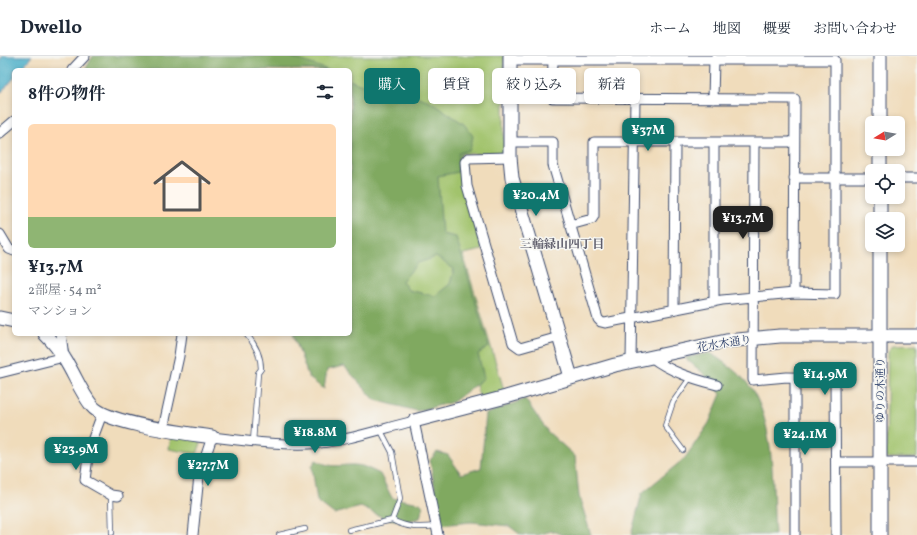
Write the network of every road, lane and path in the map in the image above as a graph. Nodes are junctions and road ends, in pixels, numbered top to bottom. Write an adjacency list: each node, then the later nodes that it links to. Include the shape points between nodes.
1 (85, 56): 8 (street)
2 (880, 56): 13 (street)
3 (795, 57): 6 (street); 27 (street, via 835,60)
4 (510, 58): 7 (street); 16 (street)
5 (621, 58): 6 (street); 7 (street)
6 (714, 59): 11 (street)
7 (553, 60): 9 (street, via 552,98)
8 (74, 68)
9 (584, 98)
10 (640, 99): 11 (street)
11 (713, 99): 21 (street, via 795,99)
12 (635, 104): 17 (street)
13 (880, 116)
14 (12, 123): 15 (street)
15 (0, 133)
16 (510, 142): 22 (street); 28 (street, via 553,142 553,165)
17 (634, 142): 18 (street); 28 (street, via 594,142 594,216); 37 (street)
18 (675, 142): 19 (street); 35 (street)
19 (714, 142): 20 (street); 34 (street)
20 (754, 142): 21 (street); 33 (street)
21 (794, 142): 23 (street)
22 (510, 157): 45 (street, via 514,188); 45 (street, via 468,158 465,162 467,186 513,343 520,348)
23 (794, 178): 27 (street); 32 (street)
24 (865, 178): 27 (street)
25 (905, 178): 26 (street)
26 (917, 178)
27 (835, 179): 32 (street, via 835,294)
28 (570, 225): 37 (street, via 598,319 605,323)
29 (0, 234): 30 (street)
30 (12, 250)
31 (880, 252): 43 (street, ゆりの木通り)
32 (794, 293): 33 (street)
33 (754, 297): 34 (street); 46 (street)
34 (714, 302): 35 (street)
35 (674, 309): 37 (street)
36 (0, 318): 38 (street)
37 (632, 318): 49 (street)
38 (12, 321)
39 (47, 336): 47 (street)
40 (61, 336): 47 (street)
41 (182, 336): 57 (street)
42 (247, 336): 60 (lane, via 257,349 261,364 258,373)
43 (880, 336): 44 (street, 花水木通り); 46 (street, 花水木通り); 63 (street, ゆりの木通り)
44 (917, 336)
45 (559, 337): 51 (street)
46 (754, 338): 48 (street, 花水木通り, via 726,341); 52 (street, via 753,380)
47 (64, 357): 50 (street); 55 (street, via 85,397 92,407)
48 (651, 357): 49 (street, 花水木通り); 53 (street)
49 (631, 361): 51 (street, 花水木通り)
50 (0, 373)
51 (571, 377): 56 (street, 花水木通り)
52 (795, 377): 62 (street, via 835,378); 73 (street)
53 (690, 378): 54 (street); 61 (lane, via 673,402 665,426)
54 (717, 385)
55 (102, 414): 57 (street); 65 (street, via 89,449 85,480)
56 (414, 421): 58 (street); 69 (street)
57 (163, 429): 59 (street)
58 (380, 429): 60 (street, via 351,438 310,444); 66 (lane, via 392,452 400,499)
59 (212, 437): 60 (street); 71 (street, via 199,476)
60 (253, 442)
61 (683, 450)
62 (836, 462): 63 (street); 74 (street)
63 (880, 462): 64 (street); 75 (street, ゆりの木通り)
64 (917, 462)
65 (115, 495): 70 (lane)
66 (392, 520): 68 (lane); 69 (lane, via 402,525)
67 (305, 528): 72 (lane)
68 (350, 530)
69 (437, 531)
70 (112, 533)
71 (193, 535)
72 (279, 535)
73 (795, 535)
74 (836, 535)
75 (880, 535)

